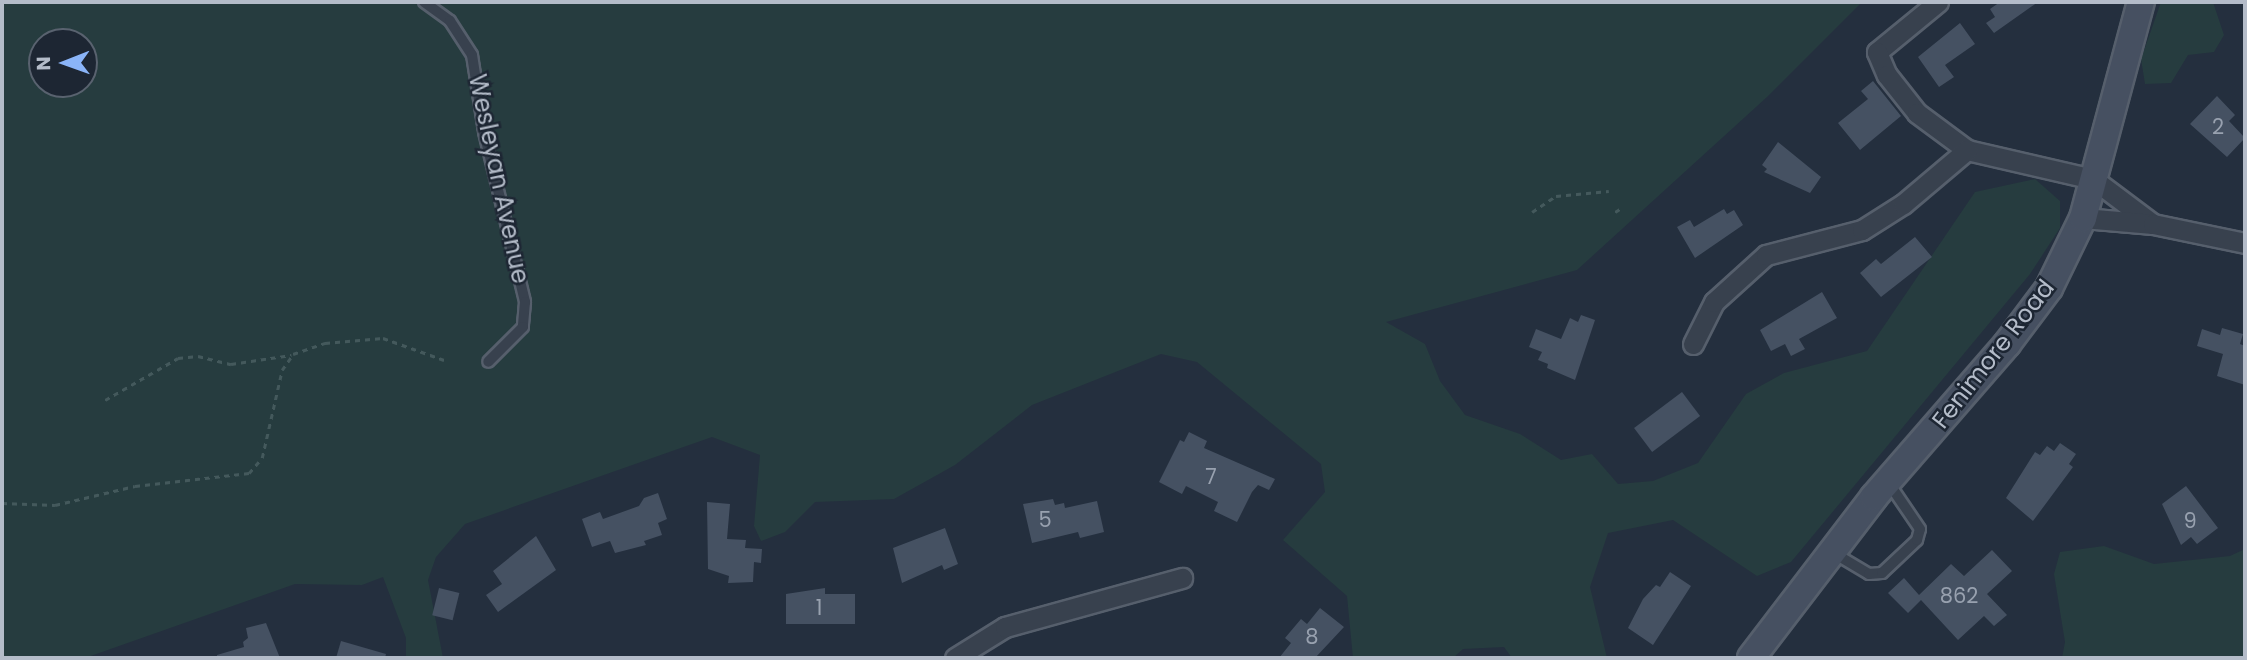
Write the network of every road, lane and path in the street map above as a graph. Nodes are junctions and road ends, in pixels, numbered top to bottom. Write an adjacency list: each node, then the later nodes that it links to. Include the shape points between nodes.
1 (424, 2): 16 (lane, Wesleyan Avenue, via 450,21 472,55 484,132 525,302 523,327)
2 (1938, 2): 4 (street, via 1883,43 1878,61 1917,113)
3 (2141, 2): 5 (street, Fenimore Road)
4 (1967, 150): 5 (street); 13 (street, via 1903,204 1862,230 1766,255 1714,302)
5 (2093, 179): 10 (street, Fenimore Road); 11 (street)
6 (1609, 191): 8 (path, via 1556,196)
7 (1623, 207): 9 (path)
8 (1532, 212)
9 (1615, 212)
10 (2083, 218): 11 (street); 18 (street, Fenimore Road, via 2049,288 2016,333)
11 (2153, 224): 12 (street)
12 (2245, 243)
13 (1693, 344)
14 (293, 355): 15 (path, via 364,337 406,344); 17 (path, via 230,364 198,356 178,358); 19 (path, via 278,381 262,458 249,473 229,479 135,486 55,505)
15 (444, 360)
16 (488, 362)
17 (105, 400)
18 (1888, 482): 20 (street, Fenimore Road); 20 (lane, via 1920,529 1917,540 1882,573 1869,574)
19 (2, 503)
20 (1832, 551): 23 (street, Fenimore Road)
21 (1182, 578): 22 (street, via 1005,627)
22 (955, 658)
23 (1751, 658)

